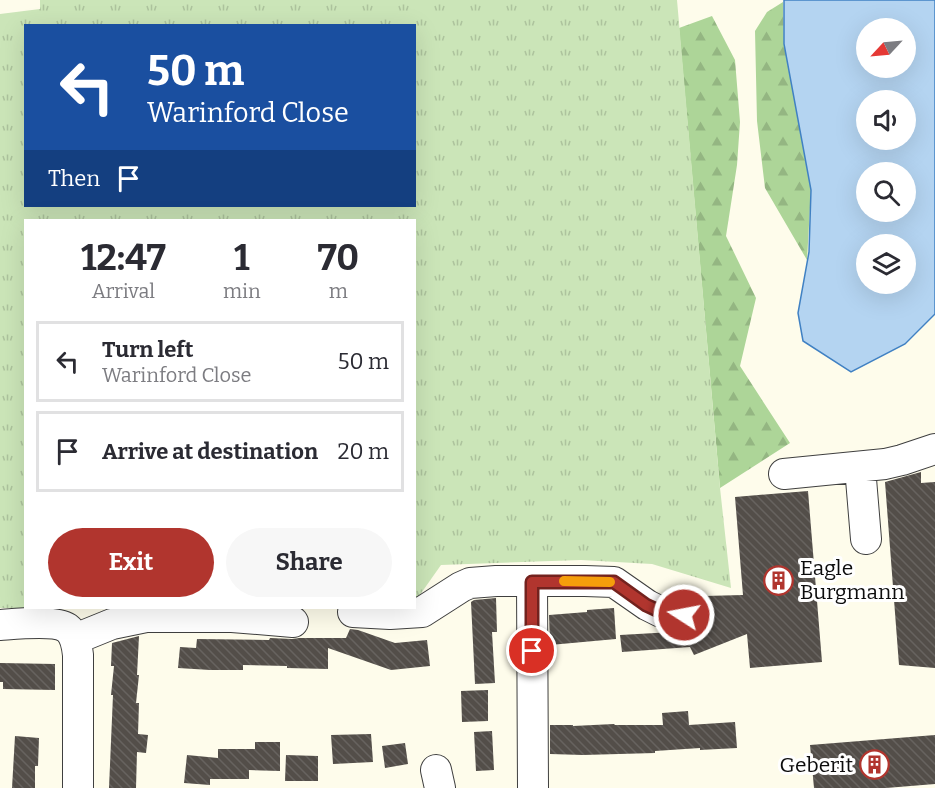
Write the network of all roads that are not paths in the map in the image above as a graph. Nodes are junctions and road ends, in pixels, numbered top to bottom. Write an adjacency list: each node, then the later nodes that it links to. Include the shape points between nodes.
1 (935, 449): 2 (street)
2 (860, 467): 3 (street); 4 (street)
3 (784, 474)
4 (866, 539)
5 (532, 582): 6 (street, via 470,584 422,612); 8 (street, via 614,582 646,605); 13 (street)
6 (353, 612)
7 (252, 613): 9 (street); 11 (street, via 146,617 112,624)
8 (684, 615)
9 (293, 622)
10 (0, 624): 11 (street, via 54,624 67,628)
11 (75, 639): 12 (street)
12 (78, 788)
13 (533, 788)

